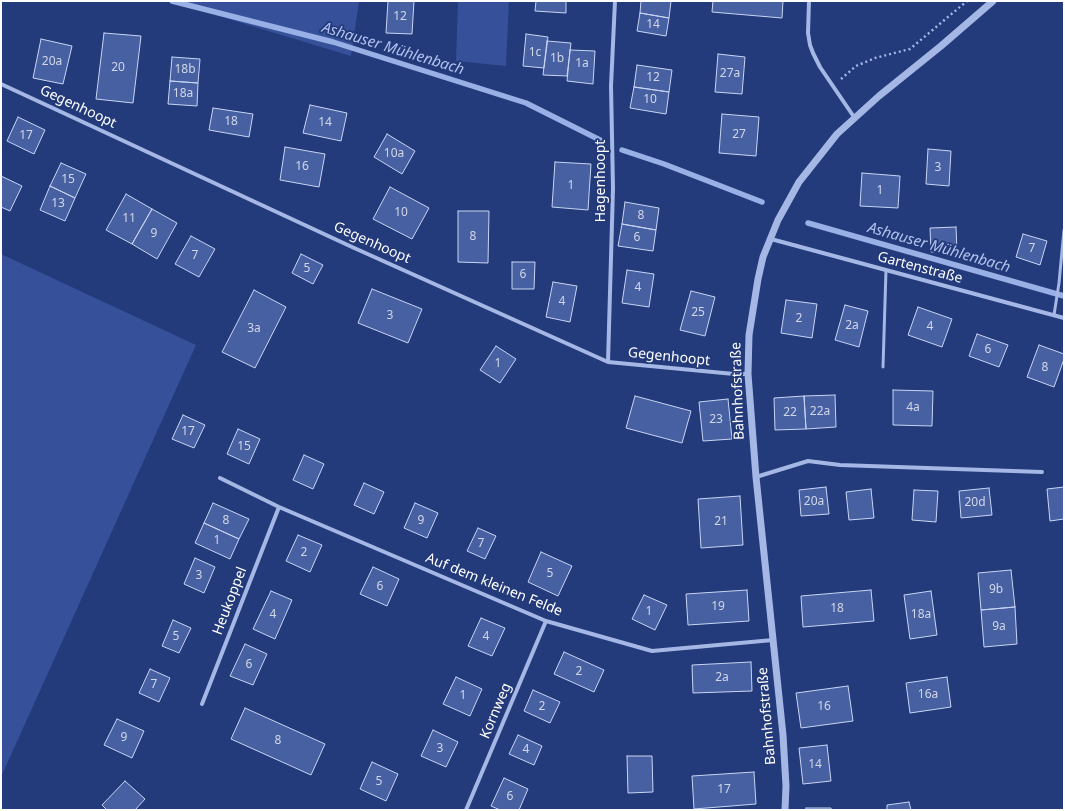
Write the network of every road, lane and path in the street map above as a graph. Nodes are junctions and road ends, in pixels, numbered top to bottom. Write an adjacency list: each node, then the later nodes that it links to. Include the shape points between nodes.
1 (615, 1): 13 (street, Hagenhoopt, via 611,86 613,188)
2 (809, 1): 6 (street, via 810,45 820,67)
3 (967, 1): 6 (path, via 910,49 856,66)
4 (993, 1): 7 (street, Bahnhofstraße)
5 (1, 84): 13 (street, Gegenhoopt, via 352,247)
6 (833, 86): 7 (street)
7 (854, 117): 9 (street, Bahnhofstraße, via 799,182 778,220)
8 (1064, 230): 11 (lane)
9 (771, 239): 10 (street, Gartenstraße); 15 (street, Bahnhofstraße, via 763,258 753,306)
10 (886, 270): 11 (street, Gartenstraße); 14 (lane)
11 (1054, 315): 12 (street, Gartenstraße)
12 (1064, 318)
13 (608, 362): 15 (street, Gegenhoopt)
14 (883, 367)
15 (748, 374): 17 (street, Bahnhofstraße)
16 (1042, 472): 17 (street, via 808,462)
17 (756, 477): 21 (street, Bahnhofstraße)
18 (220, 478): 19 (street, Auf dem kleinen Felde)
19 (279, 507): 20 (street, Auf dem kleinen Felde); 22 (street, Heukoppel)
20 (546, 621): 21 (street, Auf dem kleinen Felde, via 652,651); 23 (street, Kornweg)
21 (773, 640): 24 (street, Bahnhofstraße, via 783,735)
22 (202, 704)
23 (466, 810)
24 (785, 810)

